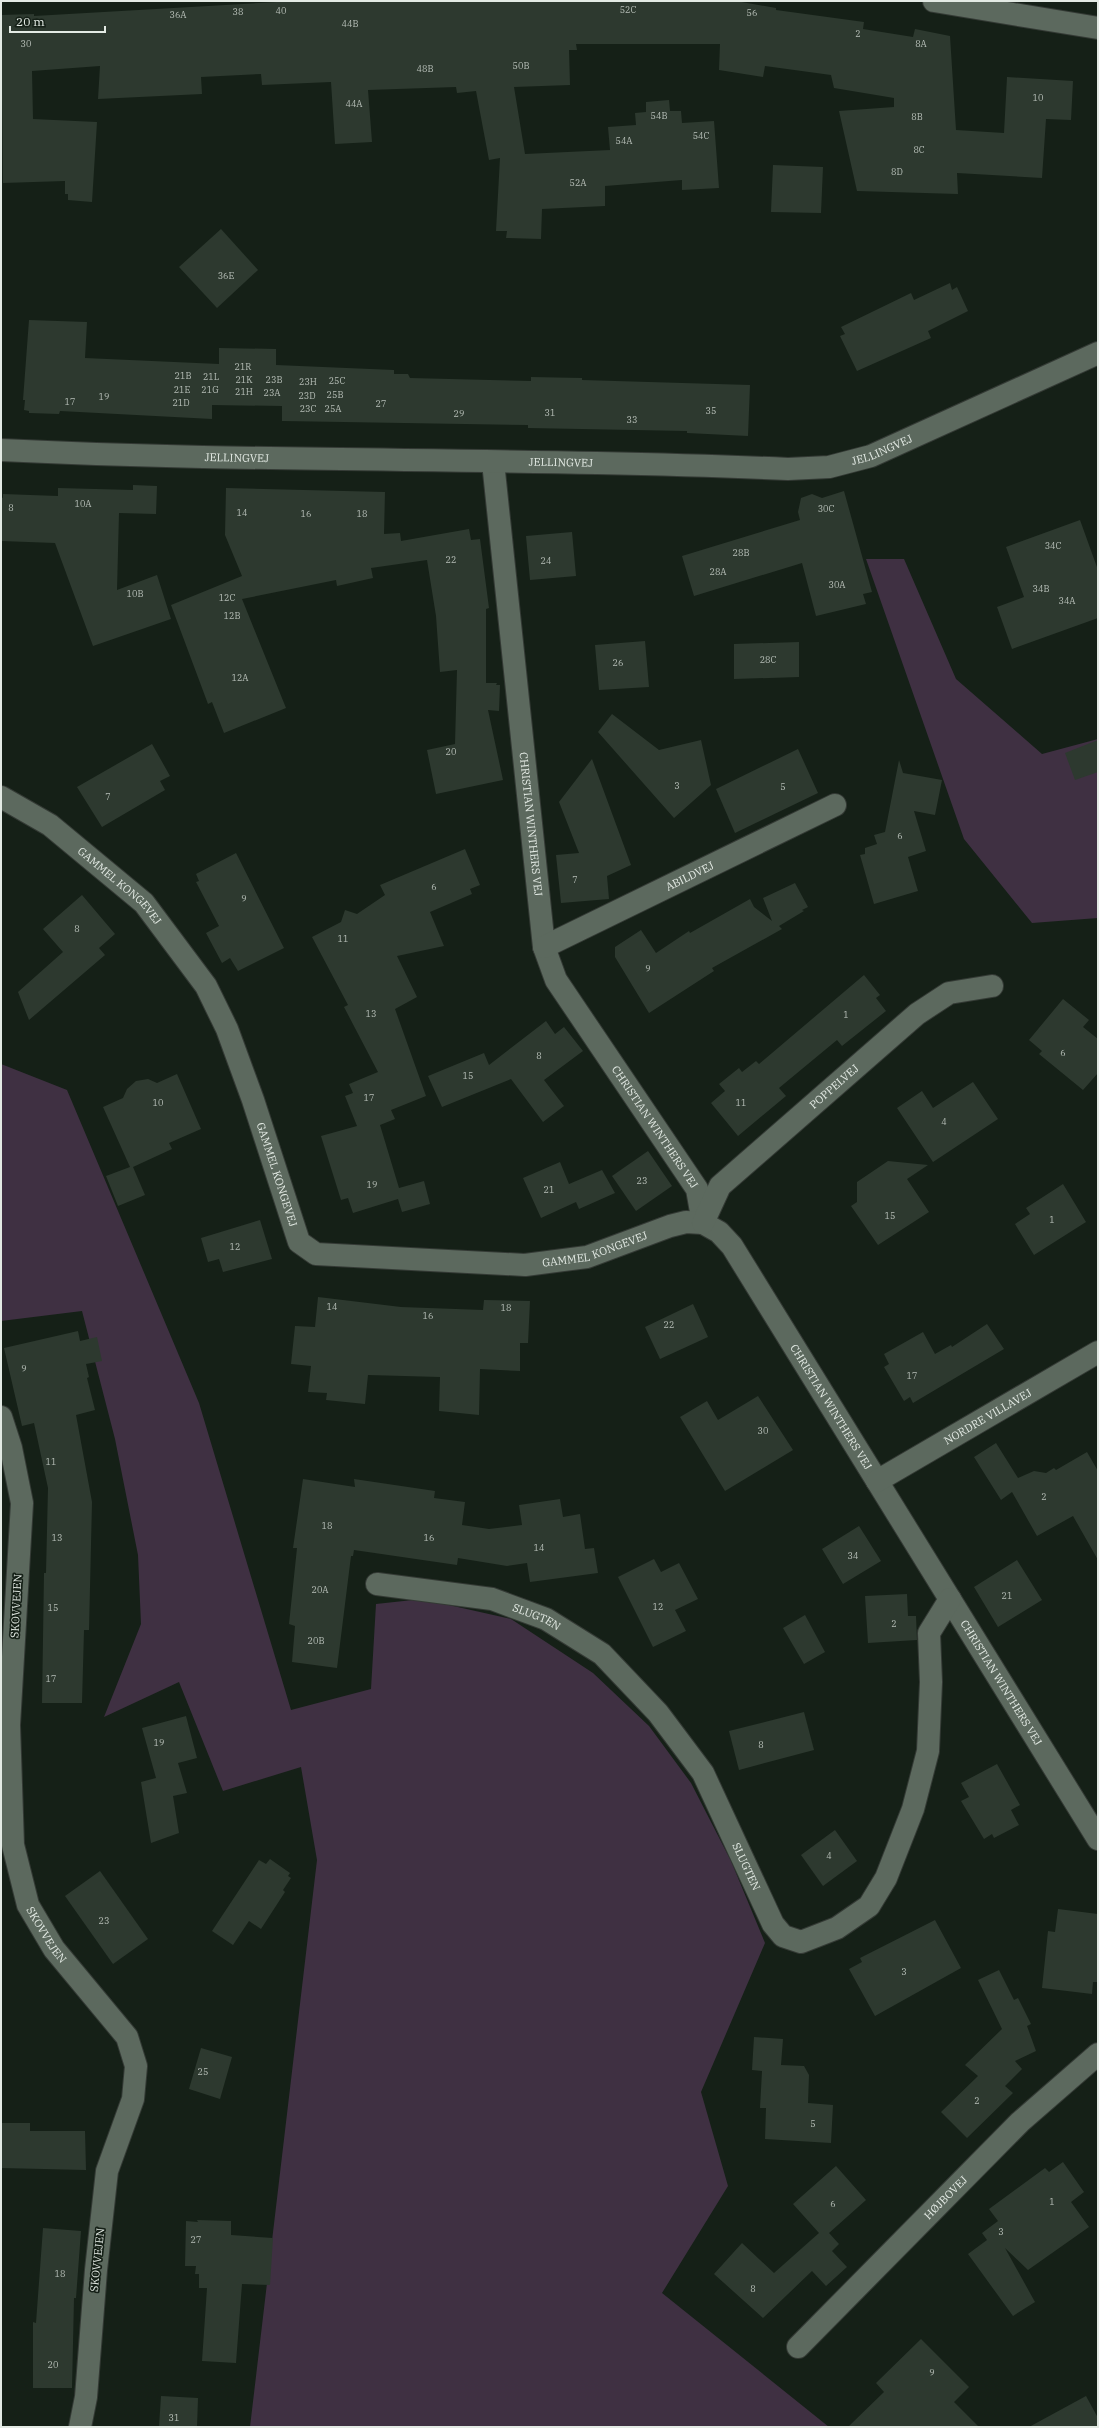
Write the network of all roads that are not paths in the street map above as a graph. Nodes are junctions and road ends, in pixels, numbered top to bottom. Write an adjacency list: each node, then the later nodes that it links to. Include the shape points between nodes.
1 (934, 1): 2 (street)
2 (1098, 28)
3 (1098, 353): 5 (street, JELLINGVEJ, via 911,440 871,456 829,467 788,469)
4 (1, 450): 5 (street, JELLINGVEJ, via 190,458)
5 (493, 462): 8 (street, CHRISTIAN WINTHERS VEJ)
6 (1, 797): 10 (street, GAMMEL KONGEVEJ, via 50,825 144,903 206,986 227,1029 256,1108 299,1242 316,1254 525,1265 587,1257 670,1226 686,1222)
7 (835, 805): 8 (street, ABILDVEJ)
8 (544, 947): 10 (street, CHRISTIAN WINTHERS VEJ, via 556,980 697,1189)
9 (992, 986): 10 (street, POPPELVEJ, via 949,993 917,1014 720,1186)
10 (703, 1223): 13 (street, CHRISTIAN WINTHERS VEJ, via 720,1232 732,1246)
11 (1098, 1352): 13 (street, NORDRE VILLAVEJ)
12 (1, 1417): 19 (street, SKOVVEJEN, via 22,1503 9,1725 13,1845 28,1905 54,1948 127,2037 136,2066 133,2100 107,2171 86,2398)
13 (877, 1482): 15 (street, CHRISTIAN WINTHERS VEJ)
14 (377, 1584): 15 (street, SLUGTEN, via 492,1599 546,1619 602,1654 658,1713 703,1773 773,1924 782,1936 802,1942 837,1928 869,1906 886,1878 913,1809 928,1751 930,1633)
15 (950, 1599): 16 (street, CHRISTIAN WINTHERS VEJ)
16 (1098, 1839)
17 (1098, 2054): 18 (street, HØJBOVEJ, via 1020,2122)
18 (798, 2347)
19 (80, 2427)

